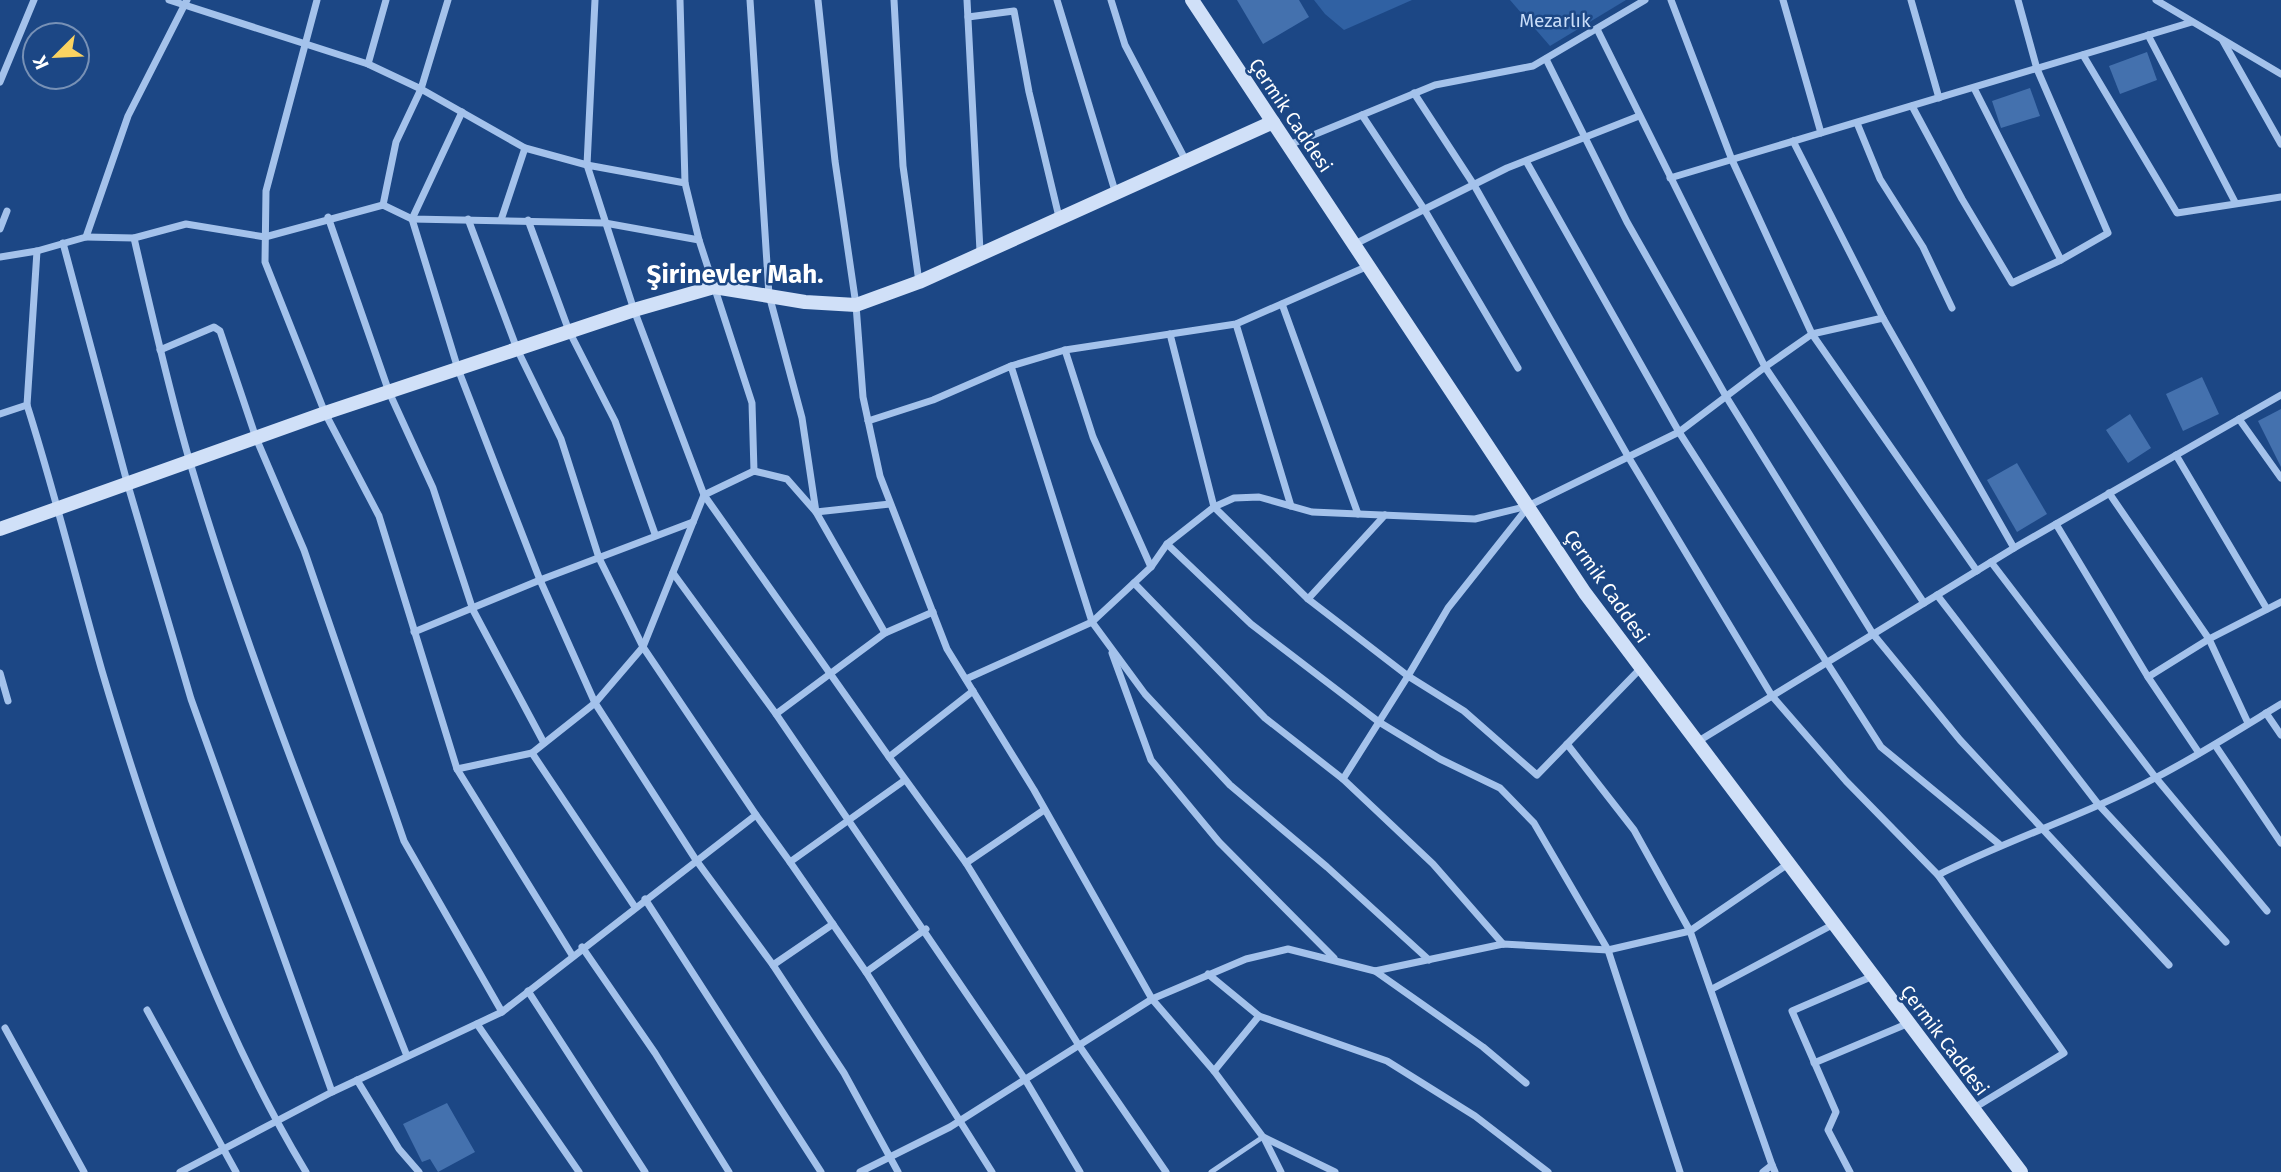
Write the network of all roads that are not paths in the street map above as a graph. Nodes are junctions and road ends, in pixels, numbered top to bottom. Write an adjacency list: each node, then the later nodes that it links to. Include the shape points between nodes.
1 (34, 0): 33 (street)
2 (169, 0): 21 (street)
3 (317, 0): 27 (street)
4 (386, 0): 30 (street)
5 (448, 0): 35 (street)
6 (595, 0): 53 (street)
7 (680, 0): 55 (street)
8 (750, 0): 84 (street)
9 (818, 0): 86 (street)
10 (894, 0): 82 (street, via 903,166)
11 (967, 0): 22 (street)
12 (1057, 0): 57 (street)
13 (1111, 0): 52 (street, via 1125,45)
14 (1192, 0): 42 (main road, Çermik Caddesi)
15 (1645, 0): 24 (street)
16 (1671, 0): 51 (street)
17 (1783, 0): 44 (street)
18 (1911, 0): 37 (street)
19 (2018, 0): 31 (street)
20 (2156, 0): 23 (street)
21 (186, 4): 27 (street); 71 (street, via 128,116)
22 (968, 17): 63 (street, via 1014,10); 78 (street)
23 (2192, 22): 25 (street); 26 (street)
24 (1597, 29): 29 (street); 41 (street)
25 (2148, 36): 28 (street); 59 (street)
26 (2222, 40): 32 (street); 47 (street)
27 (304, 43): 30 (street); 72 (street, via 266,191)
28 (2083, 55): 31 (street); 59 (street, via 2177,213)
29 (1546, 59): 36 (street, via 1533,66); 45 (street)
30 (368, 64): 35 (street)
31 (2037, 69): 34 (street); 80 (street, via 2108,233)
32 (2281, 74)
33 (0, 82)
34 (1974, 88): 37 (street); 80 (street)
35 (421, 89): 39 (street); 60 (street, via 396,142)
36 (1414, 93): 40 (street); 56 (street)
37 (1939, 98): 38 (street)
38 (1912, 106): 43 (street); 80 (street, via 2012,283)
39 (462, 112): 49 (street); 65 (street)
40 (1362, 115): 48 (street); 61 (street)
41 (1639, 116): 45 (street); 54 (street)
42 (1273, 122): 48 (main road, Çermik Caddesi); 52 (main road)
43 (1857, 123): 44 (street); 87 (street, via 1880,178 1923,247)
44 (1821, 133): 46 (street)
45 (1585, 137): 50 (street); 103 (street)
46 (1793, 141): 51 (street); 89 (street)
47 (2281, 144)
48 (1289, 146): 76 (main road, Çermik Caddesi)
49 (525, 148): 53 (street); 67 (street)
50 (1526, 160): 56 (street); 109 (street)
51 (1732, 160): 54 (street); 93 (street)
52 (1186, 161): 57 (main road)
53 (587, 165): 55 (street); 69 (street)
54 (1670, 178): 98 (street)
55 (685, 183): 74 (street)
56 (1474, 185): 61 (street); 112 (street)
57 (1115, 191): 63 (main road)
58 (2281, 197): 59 (street)
59 (2235, 202)
60 (383, 205): 64 (street); 65 (street)
61 (1424, 209): 76 (street); 99 (street)
62 (7, 211): 70 (street)
63 (1059, 217): 78 (main road)
64 (328, 218): 72 (street); 101 (street)
65 (412, 219): 66 (street); 100 (street)
66 (468, 219): 67 (street); 94 (street)
67 (501, 220): 68 (street)
68 (528, 220): 69 (street); 91 (street)
69 (605, 223): 74 (street); 88 (street)
70 (0, 229)
71 (86, 237): 73 (street); 75 (street)
72 (265, 237): 73 (street, via 186,224); 105 (street, via 265,262)
73 (134, 238): 95 (street)
74 (699, 240): 83 (street)
75 (63, 243): 77 (street); 116 (street)
76 (1354, 244): 81 (main road, Çermik Caddesi)
77 (37, 251): 79 (street); 104 (street)
78 (980, 251): 82 (main road)
79 (0, 257)
80 (2061, 260)
81 (1368, 266): 85 (street); 122 (main road, Çermik Caddesi)
82 (919, 282): 86 (main road)
83 (714, 287): 84 (main road); 88 (main road); 114 (street, via 752,403)
84 (769, 295): 86 (main road); 124 (street, via 802,418)
85 (1282, 304): 90 (street); 125 (street)
86 (856, 305): 108 (street)
87 (1952, 308)
88 (634, 310): 91 (main road); 118 (street)
89 (1883, 317): 93 (street); 132 (street)
90 (1236, 324): 92 (street); 121 (street)
91 (569, 331): 94 (main road); 130 (street, via 615,421)
92 (1170, 334): 96 (street); 123 (street)
93 (1812, 334): 98 (street); 136 (street)
94 (517, 349): 100 (main road); 133 (street, via 561,439)
95 (160, 350): 110 (street, via 214,327 220,331); 113 (street)
96 (1065, 351): 97 (street); 135 (street, via 1093,437)
97 (1011, 366): 108 (street, via 933,400); 147 (street)
98 (1765, 367): 103 (street); 143 (street)
99 (1518, 368)
100 (458, 369): 101 (main road); 138 (street)
101 (389, 392): 105 (main road); 145 (street, via 433,488)
102 (2281, 395): 107 (street)
103 (1727, 398): 109 (street); 150 (street)
104 (27, 405): 106 (street); 120 (street)
105 (325, 413): 110 (main road); 148 (street, via 379,516)
106 (0, 414)
107 (2239, 419): 111 (street); 115 (street)
108 (869, 421): 119 (street)
109 (1679, 432): 112 (street); 154 (street)
110 (256, 438): 113 (main road); 218 (street, via 304,550 404,841)
111 (2176, 454): 117 (street); 144 (street)
112 (1629, 458): 122 (street); 162 (street)
113 (190, 460): 116 (main road); 224 (street, via 263,681)
114 (754, 471): 118 (street); 124 (street, via 787,479)
115 (2281, 478)
116 (127, 482): 120 (main road); 230 (street, via 191,699)
117 (2109, 493): 128 (street); 151 (street)
118 (704, 495): 127 (street); 157 (street)
119 (890, 504): 124 (street); 146 (street)
120 (59, 506): 129 (main road); 233 (street, via 103,671 183,916)
121 (1291, 506): 123 (street, via 1259,497 1234,498); 125 (street)
122 (1528, 506): 126 (street, via 1475,519); 155 (main road, Çermik Caddesi); 158 (street, via 1448,608)
123 (1214, 507): 131 (street); 141 (street)
124 (816, 512): 149 (street)
125 (1358, 514): 126 (street)
126 (1385, 515): 141 (street)
127 (693, 522): 130 (street); 137 (street)
128 (2056, 524): 132 (street); 159 (street)
129 (0, 529)
130 (655, 534): 133 (street)
131 (1167, 544): 135 (street); 168 (street, via 1251,624)
132 (2014, 548): 134 (street)
133 (599, 558): 138 (street); 153 (street)
134 (1992, 562): 136 (street); 179 (street)
135 (1151, 567): 139 (street)
136 (1977, 571): 140 (street)
137 (673, 573): 153 (street); 167 (street)
138 (540, 580): 145 (street); 164 (street)
139 (1134, 583): 147 (street); 180 (street, via 1265,718)
140 (1937, 595): 143 (street); 182 (street)
141 (1308, 600): 158 (street)
142 (2281, 602): 144 (street)
143 (1924, 603): 150 (street)
144 (2267, 609): 151 (street)
145 (473, 610): 148 (street); 172 (street)
146 (933, 612): 149 (street); 160 (street, via 947,649)
147 (1092, 622): 152 (street); 160 (street)
148 (414, 632): 178 (street)
149 (885, 633): 157 (street)
150 (1873, 634): 154 (street); 186 (street)
151 (2209, 639): 159 (street); 169 (street)
152 (1109, 646): 206 (street, via 1151,760 1219,842); 207 (street, via 1145,694 1230,785)
153 (643, 647): 164 (street); 184 (street)
154 (1825, 663): 162 (street); 188 (street, via 1881,747)
155 (1641, 667): 171 (main road, Çermik Caddesi); 173 (street)
156 (0, 673): 163 (street)
157 (830, 674): 167 (street); 177 (street)
158 (1408, 676): 168 (street); 173 (street, via 1464,712 1537,775)
159 (2148, 677): 176 (street)
160 (966, 679): 161 (street)
161 (973, 691): 177 (street); 183 (street)
162 (1772, 696): 171 (street); 193 (street, via 1846,781)
163 (8, 701)
164 (595, 703): 172 (street); 189 (street)
165 (2281, 704): 166 (street)
166 (2266, 713): 169 (street); 170 (street)
167 (776, 714): 185 (street)
168 (1379, 722): 180 (street); 204 (street, via 1500,788 1534,823)
169 (2248, 723): 174 (street)
170 (2281, 735)
171 (1697, 742): 192 (main road, Çermik Caddesi)
172 (544, 743): 175 (street)
173 (1567, 744): 200 (street, via 1634,830)
174 (2215, 745): 176 (street); 187 (street)
175 (532, 752): 178 (street); 195 (street)
176 (2199, 753): 179 (street)
177 (889, 757): 181 (street)
178 (457, 769): 205 (street)
179 (2156, 778): 182 (street); 196 (street)
180 (1343, 779): 202 (street, via 1433,864)
181 (905, 780): 185 (street); 191 (street)
182 (2098, 804): 186 (street); 201 (street)
183 (1044, 810): 191 (street); 216 (street)
184 (756, 815): 189 (street); 190 (street)
185 (850, 820): 190 (street); 199 (street)
186 (2043, 830): 188 (street); 209 (street)
187 (2281, 843)
188 (1999, 844): 193 (street)
189 (696, 860): 194 (street); 208 (street)
190 (790, 862): 198 (street)
191 (967, 863): 223 (street)
192 (1788, 863): 197 (main road, Çermik Caddesi); 200 (street)
193 (1938, 875): 231 (street, via 2064,1054)
194 (645, 899): 195 (street); 246 (street)
195 (635, 907): 203 (street)
196 (2267, 911)
197 (1834, 924): 213 (main road, Çermik Caddesi); 214 (street)
198 (833, 925): 208 (street); 211 (street)
199 (926, 929): 211 (street); 228 (street)
200 (1690, 931): 204 (street); 214 (street)
201 (2226, 942)
202 (1503, 944): 204 (street); 207 (street)
203 (582, 947): 205 (street); 245 (street)
204 (1608, 950): 256 (street)
205 (572, 955): 215 (street)
206 (1335, 960): 210 (street); 212 (street, via 1288,949)
207 (1429, 960): 210 (street)
208 (773, 965): 236 (street, via 844,1073)
209 (2169, 965)
210 (1375, 971): 229 (street)
211 (866, 972): 232 (street)
212 (1208, 974): 216 (street); 219 (street)
213 (1873, 976): 220 (main road, Çermik Caddesi); 225 (street, via 1792,1011)
214 (1712, 989): 237 (street)
215 (528, 991): 218 (street); 244 (street)
216 (1152, 999): 223 (street); 226 (street)
217 (147, 1010): 235 (street)
218 (502, 1012): 221 (street)
219 (1259, 1016): 226 (street); 255 (street, via 1387,1061 1475,1116)
220 (1909, 1023): 225 (street); 231 (main road, Çermik Caddesi)
221 (477, 1024): 224 (street); 243 (street)
222 (5, 1028): 238 (street)
223 (1078, 1044): 228 (street); 251 (street)
224 (407, 1056): 227 (street)
225 (1814, 1063): 258 (street, via 1836,1112 1828,1130)
226 (1214, 1071): 234 (street)
227 (357, 1080): 230 (street); 242 (street, via 399,1149)
228 (1026, 1081): 232 (street); 250 (street)
229 (1526, 1083)
230 (332, 1092): 233 (street)
231 (1973, 1109): 259 (main road, Çermik Caddesi)
232 (961, 1121): 236 (street); 249 (street)
233 (276, 1122): 235 (street); 241 (street)
234 (1263, 1137): 252 (lane); 253 (street); 254 (street)
235 (224, 1149): 239 (street); 240 (street)
236 (889, 1157): 247 (street); 248 (street)
237 (1774, 1168): 257 (street)
238 (84, 1172)
239 (180, 1172)
240 (236, 1172)
241 (306, 1172)
242 (419, 1172)
243 (579, 1172)
244 (645, 1172)
245 (729, 1172)
246 (821, 1172)
247 (860, 1172)
248 (898, 1172)
249 (992, 1172)
250 (1080, 1172)
251 (1166, 1172)
252 (1211, 1172)
253 (1281, 1172)
254 (1335, 1172)
255 (1548, 1172)
256 (1680, 1172)
257 (1763, 1172)
258 (1850, 1172)
259 (2021, 1172)

